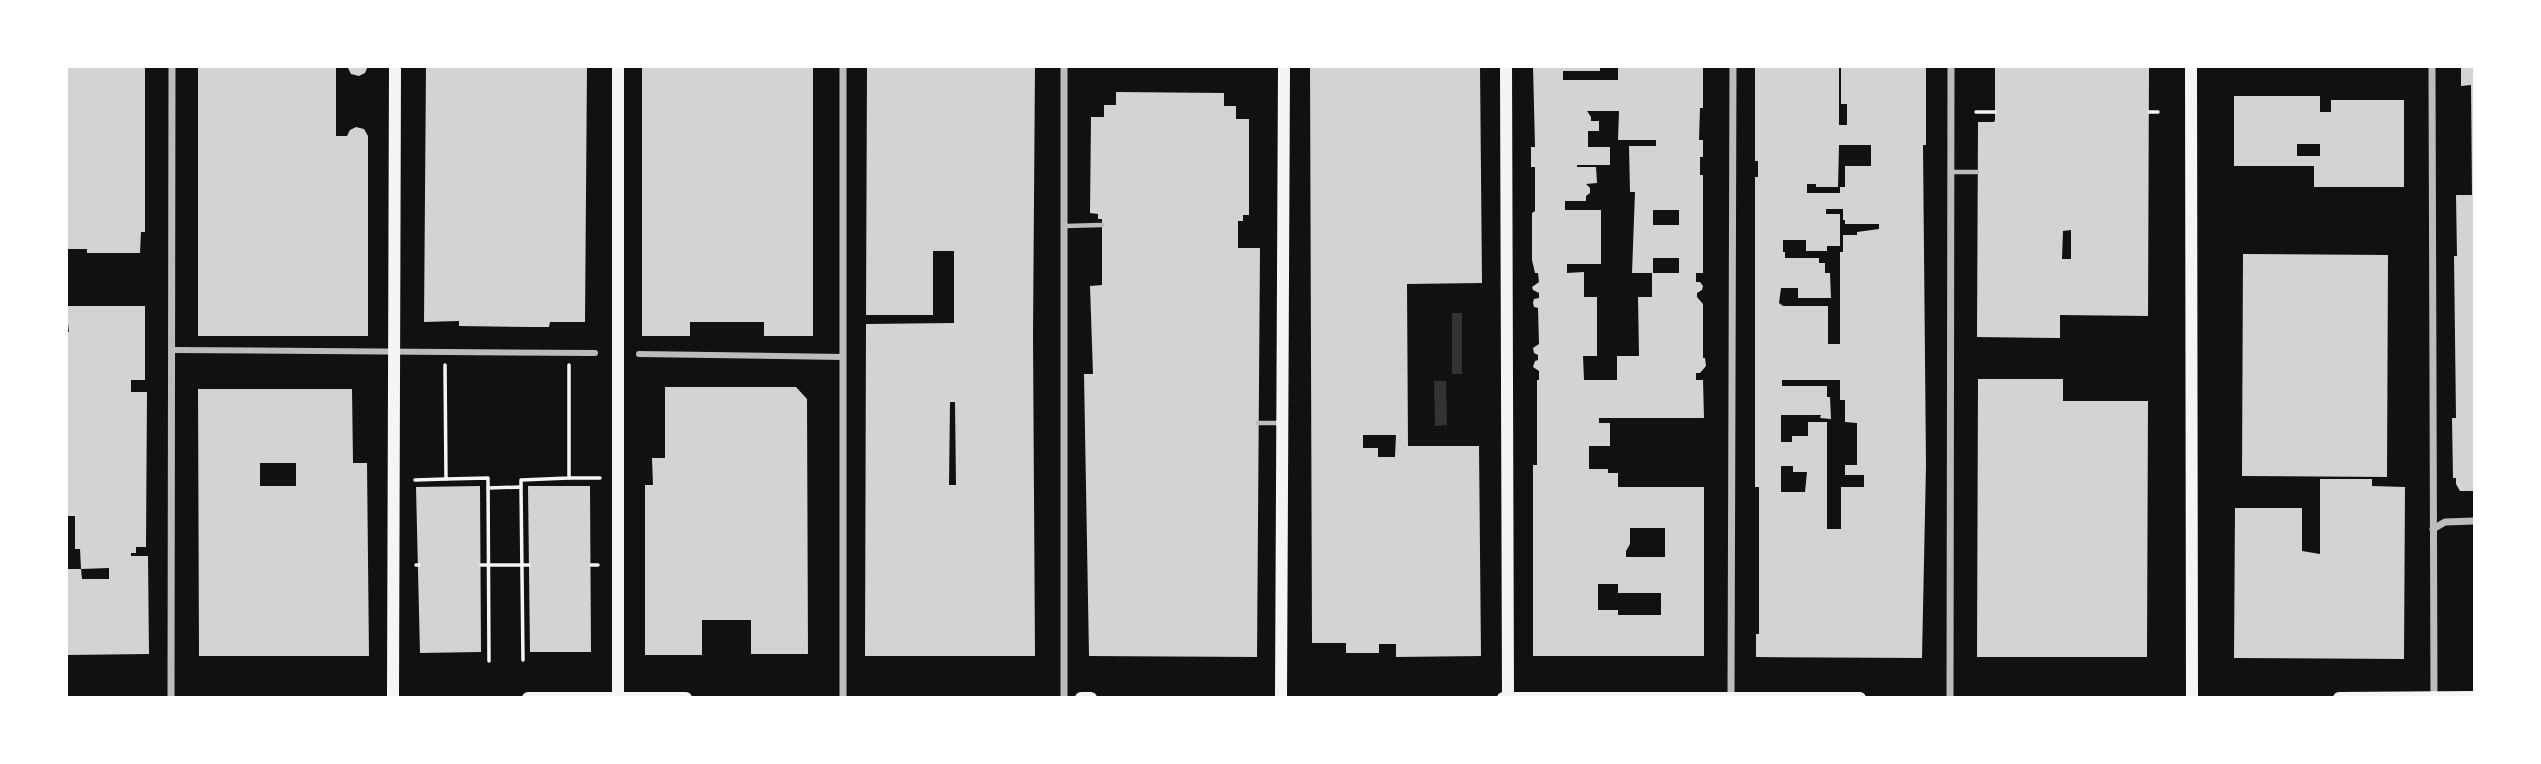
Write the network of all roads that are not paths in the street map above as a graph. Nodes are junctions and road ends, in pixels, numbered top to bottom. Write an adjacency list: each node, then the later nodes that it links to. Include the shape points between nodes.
1 (172, 66): 16 (street)
2 (395, 66): 17 (main road)
3 (618, 66): 25 (main road)
4 (843, 66): 20 (street)
5 (1064, 66): 15 (street)
6 (1284, 66): 21 (main road)
7 (1506, 66): 26 (main road)
8 (1733, 66): 27 (street)
9 (1951, 66): 12 (street)
10 (2191, 66): 41 (main road)
11 (2432, 66): 24 (street)
12 (1951, 172): 13 (lane); 40 (street)
13 (1977, 172)
14 (1102, 225): 15 (lane)
15 (1065, 226): 35 (street)
16 (172, 350): 17 (street); 30 (street)
17 (394, 352): 18 (street); 31 (main road)
18 (595, 353)
19 (639, 354): 20 (street)
20 (843, 357): 34 (street)
21 (1282, 423): 22 (lane); 38 (main road)
22 (1258, 424)
23 (2474, 520): 24 (street, via 2445,522)
24 (2433, 529): 28 (street)
25 (618, 697): 32 (main road); 33 (main road)
26 (1506, 697): 27 (main road)
27 (1731, 697): 39 (main road)
28 (2434, 697): 29 (main road); 42 (main road)
29 (2474, 697)
30 (171, 698)
31 (393, 698)
32 (528, 698)
33 (686, 698)
34 (843, 698)
35 (1064, 698)
36 (1081, 698): 37 (main road)
37 (1091, 698)
38 (1281, 698)
39 (1860, 698)
40 (1950, 698)
41 (2192, 698)
42 (2339, 698)

